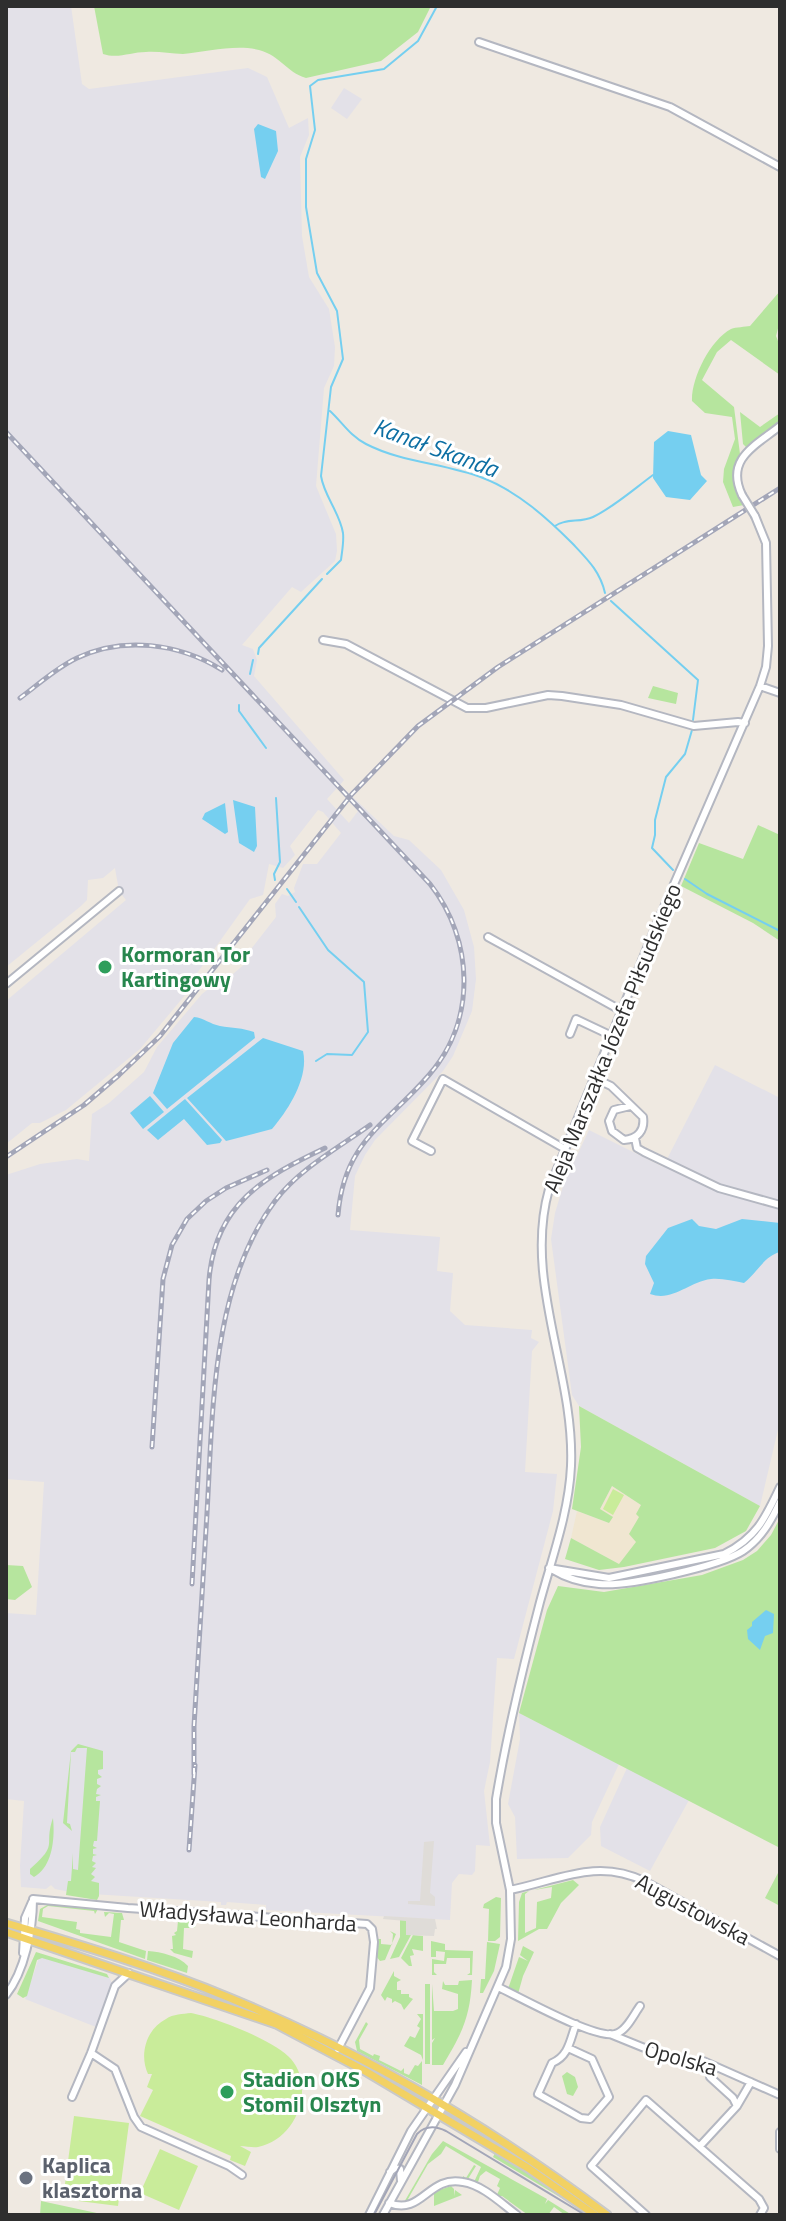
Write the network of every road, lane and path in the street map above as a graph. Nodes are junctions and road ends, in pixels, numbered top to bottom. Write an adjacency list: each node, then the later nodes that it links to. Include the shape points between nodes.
1 (479, 42): 2 (street, via 670,107)
2 (780, 167)
3 (780, 426): 5 (street, Aleja Marszałka Józefa Piłsudskiego, bridge, via 745,454 736,479 766,547 768,654)
4 (323, 640): 7 (street, via 346,644 467,708 548,695 621,705 694,726)
5 (760, 686): 6 (street); 7 (street, Aleja Marszałka Józefa Piłsudskiego)
6 (780, 693)
7 (745, 723): 11 (street, Aleja Marszałka Józefa Piłsudskiego)
8 (119, 891): 10 (street)
9 (488, 937): 11 (street)
10 (6, 984)
11 (622, 1011): 13 (street, Aleja Marszałka Józefa Piłsudskiego)
12 (570, 1034): 13 (street, via 576,1019)
13 (612, 1036): 14 (street, Aleja Marszałka Józefa Piłsudskiego)
14 (594, 1078): 15 (street); 19 (street, Aleja Marszałka Józefa Piłsudskiego)
15 (619, 1095): 16 (street); 17 (street)
16 (630, 1106): 17 (street); 18 (street, via 644,1122)
17 (619, 1107): 18 (street, via 609,1121 612,1131 619,1138)
18 (635, 1138): 21 (street, via 637,1148 719,1188)
19 (565, 1149): 20 (street, via 443,1079 412,1141); 24 (street, Aleja Marszałka Józefa Piłsudskiego, via 540,1233 571,1441 569,1483)
20 (431, 1151)
21 (780, 1205)
22 (780, 1487): 24 (street, via 757,1530 724,1554 609,1578)
23 (780, 1502): 24 (street, via 752,1545 716,1563 605,1584)
24 (549, 1568): 26 (street, Aleja Marszałka Józefa Piłsudskiego, via 496,1799)
25 (43, 1888): 27 (street)
26 (510, 1890): 32 (street, Augustowska, via 596,1869 621,1871); 36 (street, Aleja Marszałka Józefa Piłsudskiego, via 510,1950)
27 (42, 1898): 29 (street, via 33,1899); 42 (street, Władysława Leonharda, via 367,1924 374,1942 372,1981)
28 (6, 1923): 29 (main road)
29 (27, 1929): 31 (street); 42 (main road, via 205,1988)
30 (6, 1932): 31 (main road)
31 (26, 1939): 33 (main road); 37 (street)
32 (780, 1956)
33 (111, 1967): 34 (main road); 35 (street)
34 (129, 1973): 35 (street); 52 (main road, via 276,2024)
35 (115, 1986): 44 (street)
36 (498, 1987): 39 (street, Opolska); 43 (street, Aleja Marszałka Józefa Piłsudskiego)
37 (6, 1995)
38 (640, 2006): 40 (street, Opolska, via 623,2030)
39 (576, 2024): 40 (street, Opolska); 41 (street)
40 (610, 2034): 46 (street, Opolska, via 679,2062 697,2066 701,2060)
41 (568, 2048): 41 (street, via 552,2063 538,2094 590,2119 609,2097 592,2059)
42 (338, 2049): 49 (main road)
43 (468, 2049): 49 (street, Aleja Marszałka Józefa Piłsudskiego); 50 (street, Aleja Marszałka Józefa Piłsudskiego)
44 (91, 2053): 48 (street); 58 (street, via 115,2069 141,2127)
45 (710, 2077): 51 (street)
46 (751, 2082): 47 (street, Opolska); 51 (street)
47 (780, 2095)
48 (72, 2097)
49 (434, 2100): 50 (main road); 52 (street, Aleja Marszałka Józefa Piłsudskiego)
50 (444, 2106): 53 (street, Aleja Marszałka Józefa Piłsudskiego); 65 (main road)
51 (737, 2106): 55 (street)
52 (427, 2109): 53 (main road); 57 (street, Aleja Marszałka Józefa Piłsudskiego)
53 (439, 2116): 59 (street, Aleja Marszałka Józefa Piłsudskiego); 64 (main road)
54 (780, 2132): 56 (street)
55 (700, 2146): 66 (street, via 646,2100 591,2166); 67 (street, via 759,2199 764,2208)
56 (780, 2149)
57 (388, 2174): 59 (street, via 400,2169); 61 (street, Aleja Marszałka Józefa Piłsudskiego)
58 (242, 2175)
59 (400, 2184): 60 (street, Aleja Marszałka Józefa Piłsudskiego)
60 (389, 2203): 62 (street, Aleja Marszałka Józefa Piłsudskiego); 63 (street, via 411,2205 435,2186 459,2181)
61 (369, 2215)
62 (383, 2215)
63 (517, 2215)
64 (595, 2215)
65 (607, 2215)
66 (646, 2215)
67 (760, 2215)

